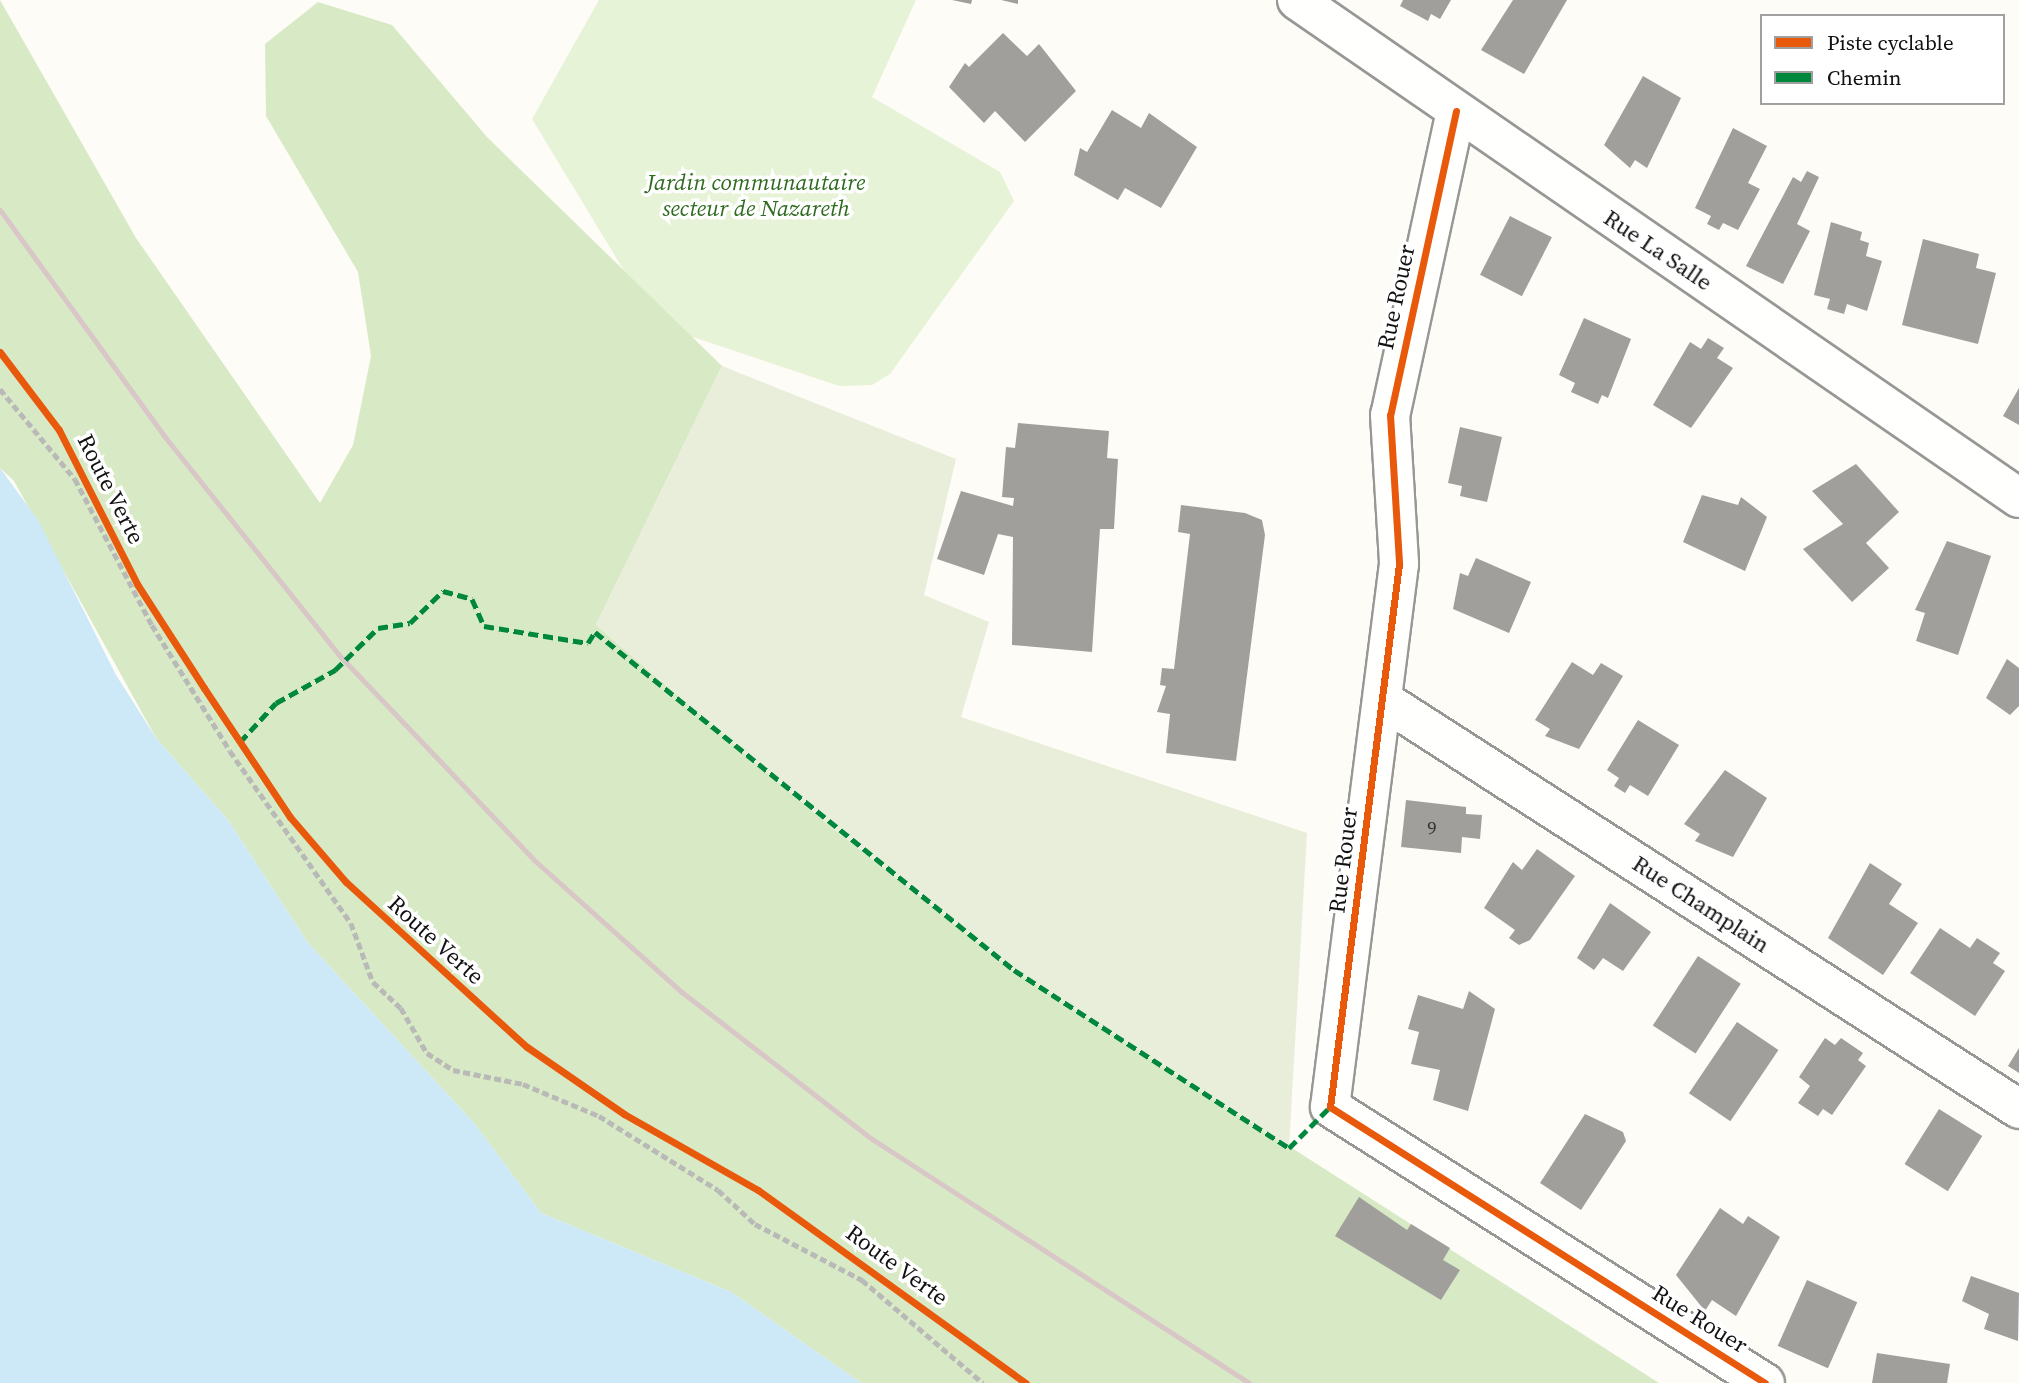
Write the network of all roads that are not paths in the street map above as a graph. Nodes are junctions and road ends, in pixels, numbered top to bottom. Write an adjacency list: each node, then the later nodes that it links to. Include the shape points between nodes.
1 (1297, 0): 2 (street, Rue La Salle)
2 (1456, 111): 3 (street, Rue La Salle); 4 (street, Rue Rouer, via 1390,415 1399,564)
3 (2019, 498)
4 (1383, 699): 5 (street, Rue Champlain); 6 (street, Rue Rouer, via 1330,1107)
5 (2019, 1109)
6 (1765, 1383)

